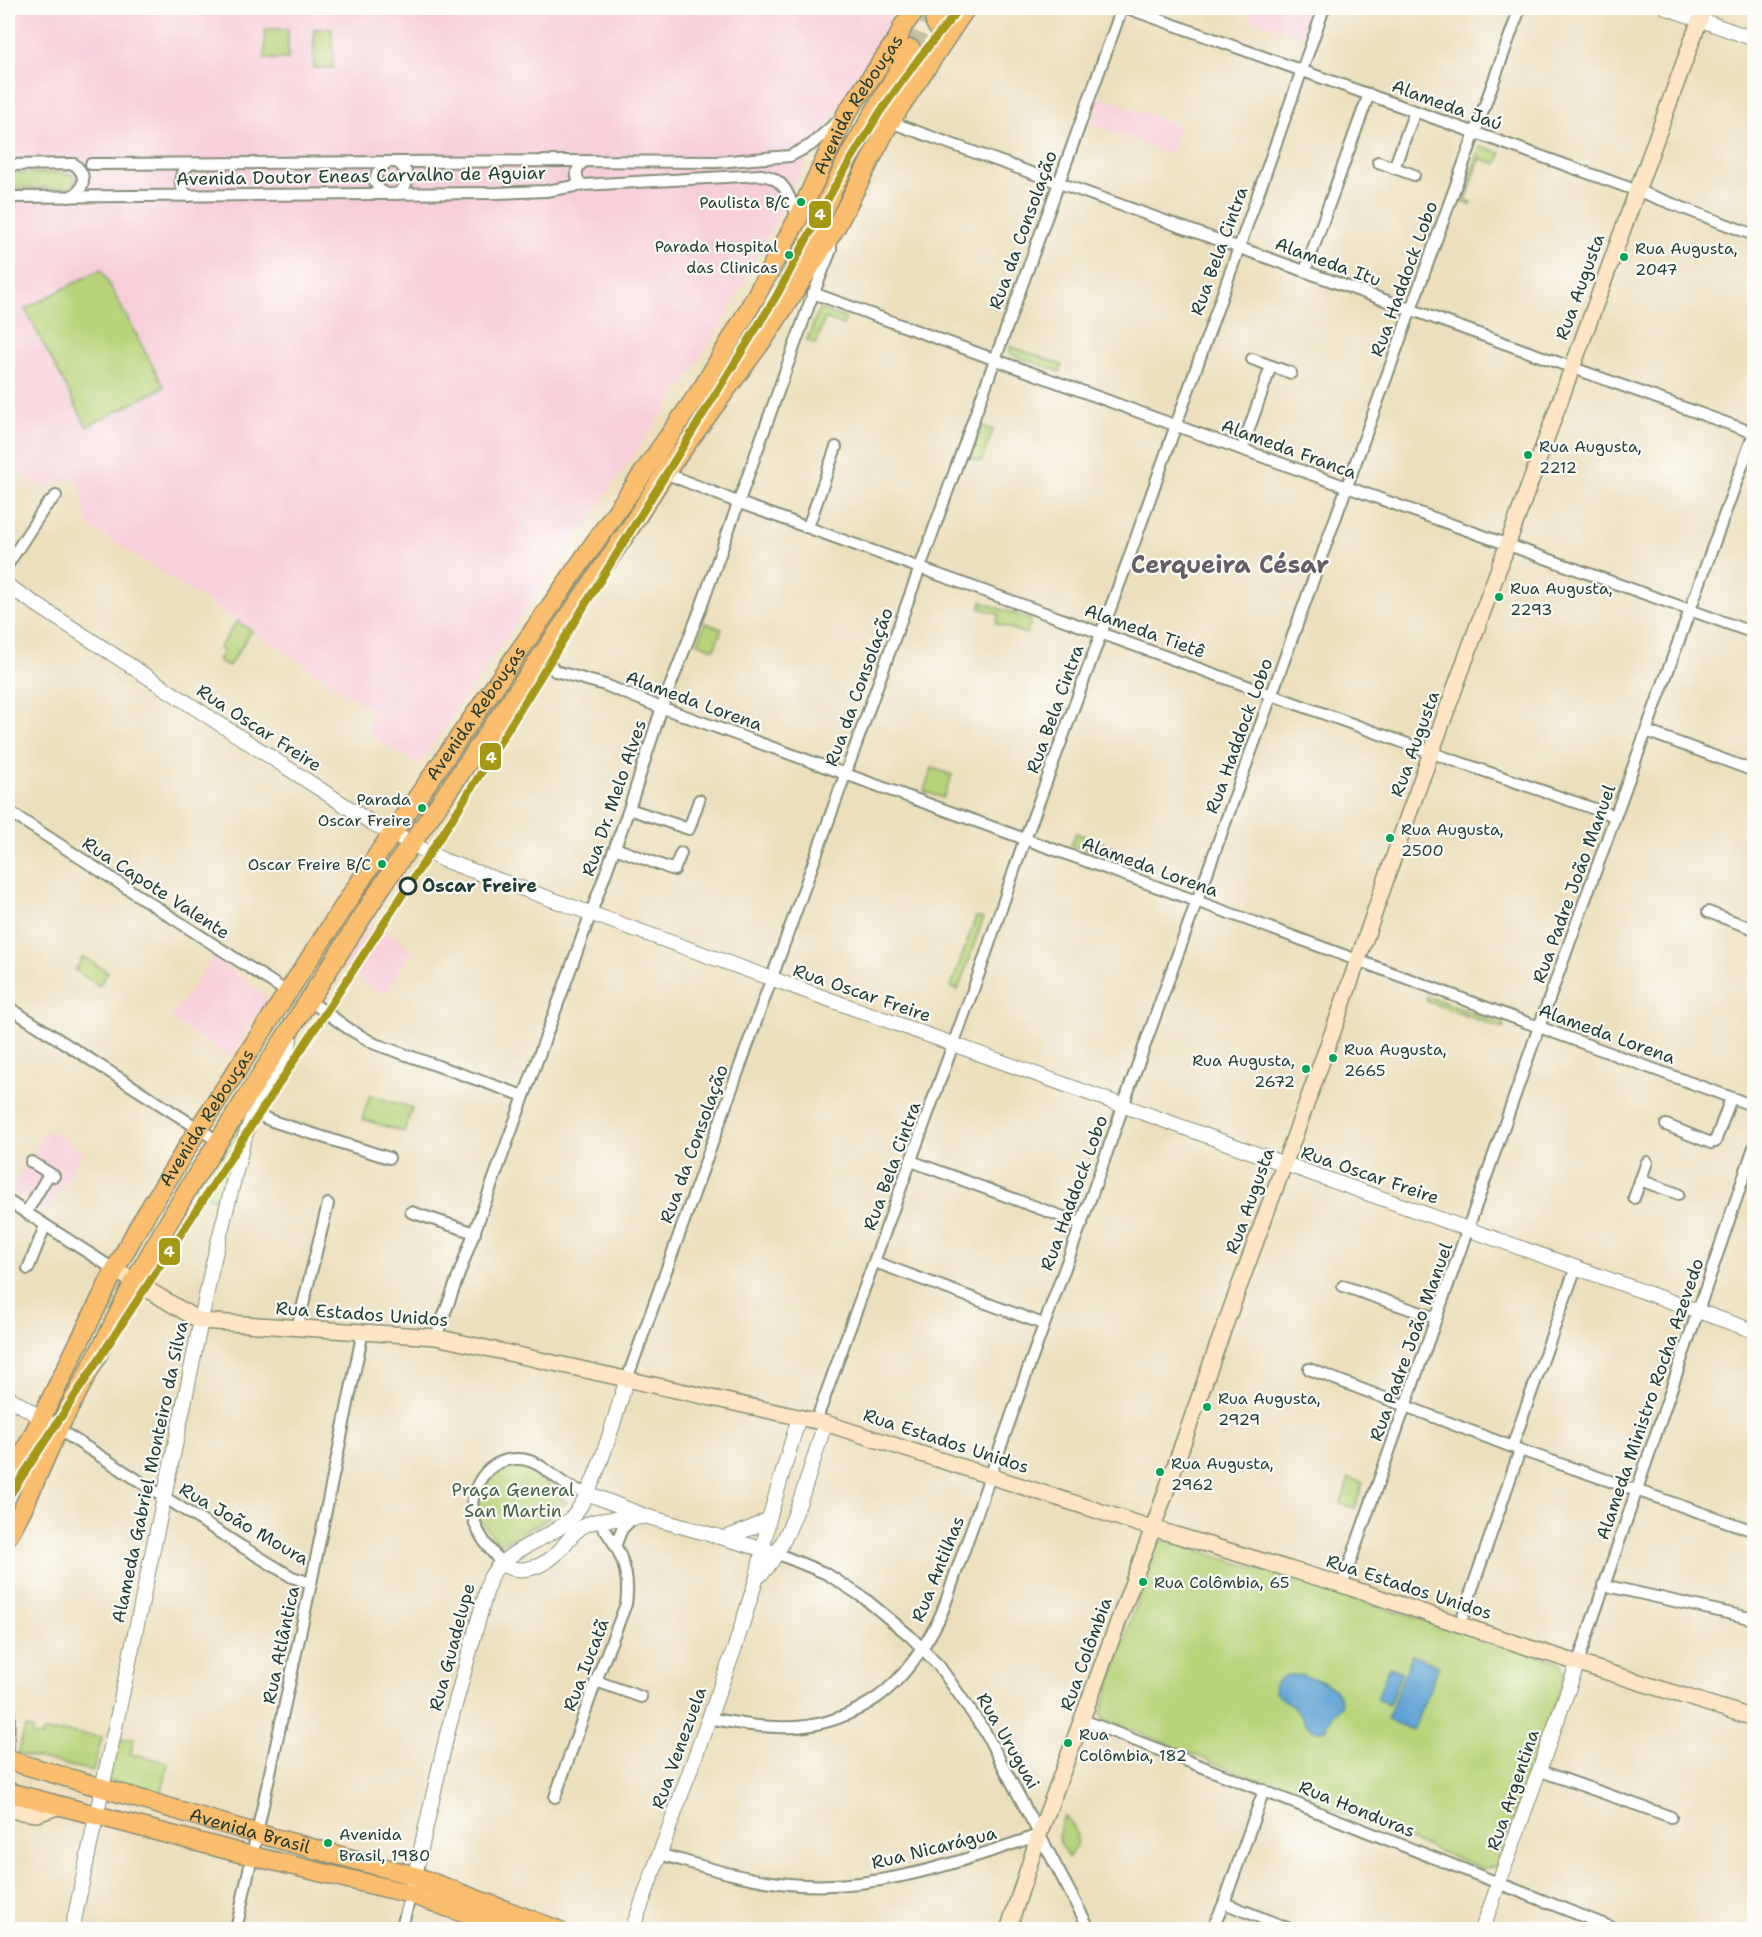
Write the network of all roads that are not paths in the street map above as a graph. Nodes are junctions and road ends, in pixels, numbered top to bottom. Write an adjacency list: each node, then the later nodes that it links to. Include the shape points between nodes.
1 (913, 8): 16 (main road, Avenida Rebouças)
2 (936, 8): 10 (main road, via 936,26)
3 (966, 8): 10 (main road, Avenida Rebouças)
4 (1122, 8): 29 (street, Rua da Consolação)
5 (1127, 8): 13 (street, Alameda Jaú)
6 (1324, 8): 13 (street, Rua Bela Cintra)
7 (1520, 8): 18 (street, Rua Haddock Lobo)
8 (1667, 8): 9 (street)
9 (1702, 13): 11 (street); 31 (main road, Rua Augusta)
10 (949, 31): 17 (main road, Avenida Rebouças)
11 (1755, 39)
12 (911, 49): 43 (main road, Avenida Rebouças, via 851,152)
13 (1302, 70): 14 (street, Alameda Jaú); 39 (street, Rua Bela Cintra)
14 (1369, 94): 15 (street, Alameda Jaú); 40 (street)
15 (1415, 111): 18 (street, Alameda Jaú); 26 (street)
16 (846, 114): 20 (street, Avenida Doutor Eneas Carvalho de Aguiar, via 811,145 790,156); 36 (main road, Avenida Rebouças)
17 (890, 122): 29 (street, Alameda Itu); 38 (main road, Avenida Rebouças)
18 (1475, 132): 31 (street, Alameda Jaú); 42 (street, Rua Haddock Lobo)
19 (585, 161): 20 (street, Avenida Doutor Eneas Carvalho de Aguiar); 22 (street, Avenida Doutor Eneas Carvalho de Aguiar); 30 (street, via 576,172)
20 (717, 162): 28 (street, via 722,169)
21 (1377, 162): 26 (street)
22 (392, 163): 25 (street, Avenida Doutor Eneas Carvalho de Aguiar); 32 (street, via 377,173 375,182 379,189); 32 (street, via 407,172 408,179 406,186)
23 (91, 164): 25 (street, Avenida Doutor Eneas Carvalho de Aguiar)
24 (8, 165): 35 (street, via 74,164 83,181 80,190)
25 (189, 165): 33 (street, via 180,182)
26 (1394, 168): 27 (street)
27 (1414, 175)
28 (717, 178): 30 (street, Avenida Doutor Eneas Carvalho de Aguiar); 36 (street, Avenida Doutor Eneas Carvalho de Aguiar, via 761,175 777,180)
29 (1058, 183): 39 (street, Alameda Itu); 45 (street, Rua da Consolação)
30 (582, 185): 32 (street, Avenida Doutor Eneas Carvalho de Aguiar, via 546,191)
31 (1636, 191): 37 (street, Alameda Jaú); 47 (main road, Rua Augusta)
32 (391, 194): 33 (street, Avenida Doutor Eneas Carvalho de Aguiar)
33 (188, 196): 35 (street, Avenida Doutor Eneas Carvalho de Aguiar)
34 (8, 197): 35 (street, Avenida Doutor Eneas Carvalho de Aguiar)
35 (68, 197)
36 (798, 218): 76 (main road, Avenida Rebouças, via 694,401)
37 (1755, 235)
38 (831, 236): 41 (street, Rua Dr. Melo Alves, via 831,250); 43 (main road, Avenida Rebouças)
39 (1238, 248): 40 (street, Alameda Itu); 49 (street, Rua Bela Cintra)
40 (1305, 271): 42 (street, Alameda Itu)
41 (813, 293): 45 (street, Alameda Franca); 56 (street, Rua Dr. Melo Alves)
42 (1411, 309): 47 (street, Alameda Itu); 54 (street, Rua Haddock Lobo)
43 (765, 337): 53 (main road, Avenida Rebouças)
44 (1252, 359): 46 (street)
45 (994, 360): 49 (street, Alameda Franca); 60 (street, Rua da Consolação)
46 (1271, 366): 48 (street); 52 (street)
47 (1571, 367): 50 (street, Alameda Itu); 58 (main road, Rua Augusta)
48 (1291, 373)
49 (1174, 426): 52 (street, Alameda Franca); 63 (street, Rua Bela Cintra)
50 (1754, 433): 62 (street, Rua Padre João Manuel)
51 (836, 447): 57 (street)
52 (1242, 449): 54 (street, Alameda Franca)
53 (665, 473): 56 (street, Alameda Tietê); 65 (main road, Avenida Rebouças)
54 (1347, 487): 58 (street, Alameda Franca); 66 (street, Rua Haddock Lobo)
55 (56, 496): 59 (street)
56 (737, 502): 57 (street, Alameda Tietê); 67 (street, Rua Dr. Melo Alves)
57 (808, 527): 60 (street, Alameda Tietê)
58 (1507, 544): 62 (street, Alameda Franca); 69 (main road, Rua Augusta)
59 (8, 564)
60 (920, 568): 63 (street, Alameda Tietê); 71 (street, Rua da Consolação)
61 (8, 586): 76 (street, Rua Oscar Freire)
62 (1690, 610): 64 (street, Alameda Franca); 68 (street, Rua Padre João Manuel)
63 (1100, 633): 66 (street, Alameda Tietê); 77 (street, Rua Bela Cintra)
64 (1755, 633)
65 (545, 651): 67 (street, Alameda Lorena, via 555,671); 78 (main road, Avenida Rebouças)
66 (1271, 695): 69 (street, Alameda Tietê); 81 (street, Rua Haddock Lobo)
67 (662, 707): 71 (street, Alameda Lorena); 73 (street, Rua Dr. Melo Alves)
68 (1646, 731): 70 (street); 75 (street, Rua Padre João Manuel)
69 (1433, 753): 75 (street, Alameda Tietê); 85 (main road, Rua Augusta)
70 (1755, 771)
71 (845, 774): 77 (street, Alameda Lorena); 86 (street, Rua da Consolação)
72 (699, 800): 73 (street, via 689,829)
73 (629, 809): 79 (street, Rua Dr. Melo Alves)
74 (8, 811): 87 (street, Rua Capote Valente)
75 (1615, 816): 90 (street, Rua Padre João Manuel)
76 (392, 834): 78 (street, Rua Oscar Freire); 87 (main road, Avenida Rebouças)
77 (1025, 839): 81 (street, Alameda Lorena); 92 (street, Rua Bela Cintra)
78 (410, 844): 83 (street, Rua Oscar Freire, via 473,872); 88 (main road, Avenida Rebouças)
79 (615, 848): 80 (street, via 674,870); 83 (street, Rua Dr. Melo Alves)
80 (681, 854)
81 (1197, 901): 85 (street, Alameda Lorena); 95 (street, Rua Haddock Lobo)
82 (1708, 912): 84 (street)
83 (589, 914): 86 (street, Rua Oscar Freire); 93 (street, Rua Dr. Melo Alves)
84 (1755, 929)
85 (1358, 960): 90 (street, Alameda Lorena); 106 (main road, Rua Augusta)
86 (771, 980): 92 (street, Rua Oscar Freire); 133 (street, Rua da Consolação)
87 (287, 992): 99 (main road, Avenida Rebouças)
88 (307, 999): 91 (main road, Avenida Rebouças); 93 (street, via 381,1047)
89 (8, 1007): 99 (street)
90 (1539, 1027): 94 (street, Alameda Lorena); 116 (street, Rua Padre João Manuel)
91 (288, 1031): 97 (street, Alameda Gabriel Monteiro da Silva, via 288,1048); 100 (main road, Avenida Rebouças)
92 (953, 1044): 95 (street, Rua Oscar Freire); 103 (street, Rua Bela Cintra)
93 (524, 1096): 117 (street, Rua Dr. Melo Alves)
94 (1731, 1098): 96 (street, Alameda Lorena); 98 (street, via 1715,1142)
95 (1123, 1105): 106 (street, Rua Oscar Freire); 114 (street, Rua Haddock Lobo)
96 (1755, 1106)
97 (254, 1113): 102 (street); 126 (street, Alameda Gabriel Monteiro da Silva, via 228,1197)
98 (1666, 1125)
99 (199, 1128): 100 (street); 121 (main road, Avenida Rebouças)
100 (218, 1141): 122 (main road, Avenida Rebouças)
101 (1755, 1147): 124 (street, Alameda Ministro Rocha Azevedo)
102 (389, 1158)
103 (911, 1161): 114 (street); 118 (street, Rua Bela Cintra)
104 (31, 1162): 113 (street, via 52,1175)
105 (1647, 1162): 107 (street)
106 (1284, 1164): 116 (street, Rua Oscar Freire); 149 (main road, Rua Augusta)
107 (1640, 1180): 108 (street); 109 (street)
108 (1678, 1194)
109 (1634, 1198)
110 (8, 1201): 113 (street)
111 (328, 1204): 128 (street)
112 (411, 1212): 117 (street)
113 (26, 1213): 115 (street)
114 (1082, 1224): 127 (street, Rua Haddock Lobo)
115 (45, 1226): 120 (street); 121 (street)
116 (1468, 1229): 119 (street, Rua Oscar Freire); 125 (street, Rua Padre João Manuel)
117 (475, 1233): 131 (street, Rua Dr. Melo Alves)
118 (875, 1262): 127 (street); 138 (street, Rua Bela Cintra)
119 (1576, 1267): 124 (street, Rua Oscar Freire); 140 (street)
120 (28, 1269)
121 (115, 1270): 122 (main road, Rua Estados Unidos); 136 (main road, Avenida Rebouças)
122 (134, 1282): 126 (main road, Rua Estados Unidos); 139 (main road, Avenida Rebouças)
123 (1344, 1286): 125 (street)
124 (1698, 1311): 130 (street, Rua Oscar Freire); 143 (street, Alameda Ministro Rocha Azevedo)
125 (1436, 1318): 135 (street, Rua Padre João Manuel)
126 (200, 1321): 128 (main road, Rua Estados Unidos); 145 (street, Alameda Gabriel Monteiro da Silva)
127 (1043, 1324): 141 (street, Rua Haddock Lobo)
128 (297, 1329): 129 (main road, Rua Estados Unidos)
129 (363, 1331): 131 (main road, Rua Estados Unidos); 156 (street, Rua Atlântica)
130 (1755, 1332)
131 (436, 1337): 133 (main road, Rua Estados Unidos)
132 (1310, 1370): 135 (street)
133 (627, 1378): 137 (main road, Rua Estados Unidos); 144 (street, Rua Guadelupe)
134 (8, 1396): 136 (street, Rua João Moura)
135 (1405, 1407): 140 (street); 157 (street, Rua Padre João Manuel)
136 (40, 1417): 139 (street, Rua João Moura); 142 (main road, Avenida Rebouças)
137 (799, 1417): 138 (main road, Rua Estados Unidos); 147 (street, Rua Venezuela)
138 (821, 1422): 141 (main road, Rua Estados Unidos); 154 (street, Rua Venezuela, via 802,1494)
139 (58, 1429): 145 (street, Rua João Moura); 151 (main road, Avenida Rebouças)
140 (1516, 1448): 143 (street); 160 (street)
141 (991, 1476): 149 (main road, Rua Estados Unidos); 161 (street, Rua Antilhas, via 939,1619)
142 (8, 1485)
143 (1636, 1490): 150 (street); 158 (street, Alameda Ministro Rocha Azevedo)
144 (587, 1493): 146 (street); 155 (street, Rua Guadelupe, via 564,1524); 155 (street, via 528,1460 505,1461 492,1467 477,1485 473,1515 486,1544)
145 (163, 1498): 156 (street, Rua João Moura, via 292,1577); 172 (street, Alameda Gabriel Monteiro da Silva)
146 (639, 1517): 148 (street); 152 (street); 153 (street, via 622,1529)
147 (769, 1519): 152 (street); 154 (street, Rua Venezuela)
148 (598, 1521): 153 (street, Rua Iucatã); 155 (street, via 586,1524 559,1552 536,1567 514,1569)
149 (1153, 1528): 157 (main road, Rua Estados Unidos); 168 (main road, Rua Colômbia)
150 (1755, 1531)
151 (8, 1536)
152 (725, 1538): 154 (street)
153 (616, 1544): 163 (street, Rua Iucatã, via 625,1569 627,1597)
154 (770, 1551): 161 (street, Rua Uruguai, via 826,1574 864,1598); 167 (street, Rua Venezuela, via 757,1577)
155 (501, 1563): 184 (street, Rua Guadelupe, via 487,1586 447,1734)
156 (311, 1583): 180 (street, Rua Atlântica)
157 (1342, 1585): 160 (main road, Rua Estados Unidos)
158 (1603, 1585): 159 (street); 162 (street, Alameda Ministro Rocha Azevedo)
159 (1755, 1619)
160 (1460, 1624): 162 (main road, Rua Estados Unidos)
161 (921, 1647): 167 (street, Rua Antilhas, via 903,1674 879,1696 833,1720 773,1729); 181 (street, Rua Uruguai, via 984,1730)
162 (1578, 1662): 166 (main road, Rua Estados Unidos); 171 (street, Rua Argentina)
163 (596, 1681): 164 (street); 175 (street, Rua Iucatã)
164 (641, 1697)
165 (8, 1702): 169 (street)
166 (1754, 1717)
167 (708, 1718): 182 (street, Rua Venezuela)
168 (1083, 1720): 173 (street, Rua Honduras); 181 (main road, Rua Colômbia)
169 (8, 1749)
170 (8, 1760): 172 (main road, Avenida Brasil)
171 (1538, 1770): 179 (street); 185 (street, Rua Argentina)
172 (101, 1787): 178 (street, Alameda Gabriel Monteiro da Silva); 180 (main road, Avenida Brasil)
173 (1264, 1790): 185 (street, Rua Honduras); 187 (street)
174 (8, 1792): 176 (main road, Avenida Brasil)
175 (555, 1797)
176 (61, 1806): 177 (main road, via 37,1815); 178 (main road, Avenida Brasil)
177 (8, 1810)
178 (95, 1815): 183 (main road, Avenida Brasil); 188 (street, Alameda Gabriel Monteiro da Silva)
179 (1671, 1816)
180 (257, 1833): 183 (street, Rua Atlântica); 184 (main road, Avenida Brasil)
181 (1039, 1835): 182 (street, Rua Nicarágua, via 905,1876 834,1885 748,1879); 194 (main road, Rua Colômbia); 195 (street, Rua Uruguai)
182 (659, 1854): 193 (street, Rua Venezuela)
183 (252, 1856): 186 (main road, Avenida Brasil); 189 (street, Rua Atlântica)
184 (415, 1876): 186 (street, Rua Guadelupe); 192 (main road, Avenida Brasil)
185 (1499, 1884): 198 (street, Rua Argentina); 199 (street, Rua Honduras)
186 (411, 1894): 190 (street, Rua Guadelupe); 191 (main road, Avenida Brasil)
187 (1224, 1902): 196 (street); 197 (street)
188 (72, 1929)
189 (236, 1929)
190 (401, 1929)
191 (510, 1929)
192 (558, 1929)
193 (632, 1929)
194 (1008, 1929)
195 (1090, 1929)
196 (1212, 1929)
197 (1292, 1929)
198 (1482, 1929)
199 (1618, 1929)

